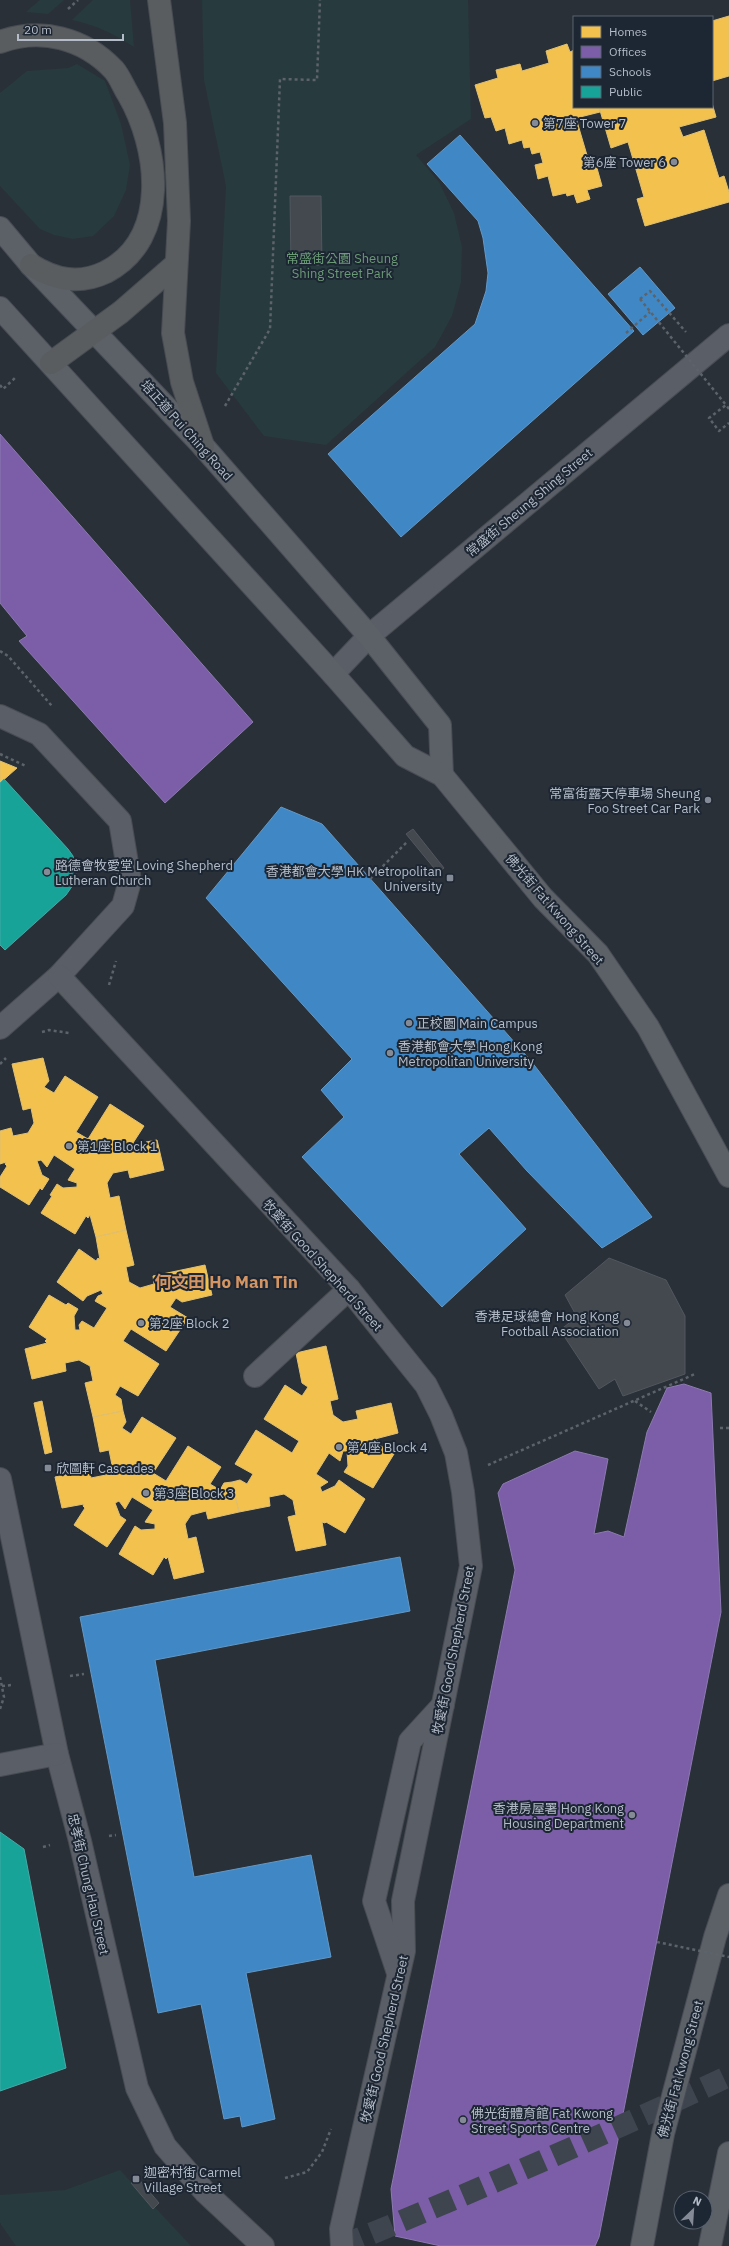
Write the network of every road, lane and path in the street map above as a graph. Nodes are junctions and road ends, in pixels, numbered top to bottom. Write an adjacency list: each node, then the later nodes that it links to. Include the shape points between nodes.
1 (159, 0): 6 (highway, via 176,123 179,221)
2 (320, 0): 17 (path, via 317,80 280,79 270,329)
3 (0, 42): 5 (highway, via 38,34 62,39 100,58 114,71 132,100 144,128 151,155 152,201 149,218 136,247 126,258 103,273 80,280 56,277)
4 (0, 228): 5 (main road, 培正道 Pui Ching Road)
5 (31, 265): 9 (main road, 培正道 Pui Ching Road)
6 (175, 265): 9 (highway); 20 (highway, via 173,332 182,382)
7 (0, 308): 13 (main road)
8 (650, 312): 10 (path); 11 (path, bridge, via 640,298 650,291); 16 (path, bridge)
9 (96, 332): 13 (highway); 20 (main road, 培正道 Pui Ching Road)
10 (626, 333)
11 (687, 333)
12 (729, 335): 21 (street, 常盛街 Sheung Shing Street)
13 (51, 363): 23 (main road, via 90,409)
14 (15, 378): 15 (path, via 3,388)
15 (0, 385)
16 (726, 405): 18 (path, bridge); 19 (path, via 709,418 719,431)
17 (225, 406)
18 (729, 409)
19 (729, 423)
20 (203, 446): 21 (main road, 培正道 Pui Ching Road)
21 (369, 636): 23 (street, 常盛街 Sheung Shing Street); 28 (main road, via 440,725)
22 (0, 651): 24 (path, via 8,656)
23 (333, 674): 28 (main road, 佛光街 Fat Kwong Street, via 405,756)
24 (55, 709)
25 (0, 716): 32 (street, via 39,734 120,821 130,881 123,906)
26 (0, 754): 27 (path)
27 (26, 766)
28 (442, 775): 39 (main road, 佛光街 Fat Kwong Street, via 543,898 598,954 648,1027)
29 (408, 841): 30 (path)
30 (370, 879)
31 (120, 956): 33 (path, via 115,962 109,982)
32 (59, 976): 34 (street); 40 (street, 牧愛街 Good Shepherd Street)
33 (111, 989)
34 (0, 1028)
35 (37, 1034): 36 (path, via 49,1030)
36 (74, 1035)
37 (10, 1054): 38 (path)
38 (0, 1064)
39 (729, 1176)
40 (349, 1289): 42 (street); 50 (street, 牧愛街 Good Shepherd Street, via 426,1385 456,1454 471,1566)
41 (695, 1374): 43 (path)
42 (255, 1376)
43 (634, 1401): 44 (path); 47 (path)
44 (650, 1412)
45 (720, 1428): 46 (path)
46 (729, 1428)
47 (485, 1466)
48 (0, 1479): 52 (street, 忠孝街 Chung Hau Street)
49 (0, 1677): 51 (path, via 4,1697)
50 (443, 1705): 57 (street, 牧愛街 Good Shepherd Street, via 403,1901 404,1951); 57 (street, via 410,1741 374,1900)
51 (0, 1710)
52 (57, 1754): 53 (street); 59 (street, 忠孝街 Chung Hau Street, via 80,1841 137,2088 165,2146 205,2192)
53 (0, 1765)
54 (729, 1895): 61 (main road, 佛光街 Fat Kwong Street, via 713,1945 663,2134)
55 (657, 1942): 56 (path, bridge)
56 (729, 1957)
57 (398, 1974): 60 (street, 牧愛街 Good Shepherd Street, via 341,2229)
58 (729, 2153): 62 (main road)
59 (263, 2246)
60 (342, 2246)
61 (642, 2246)
62 (710, 2246)

